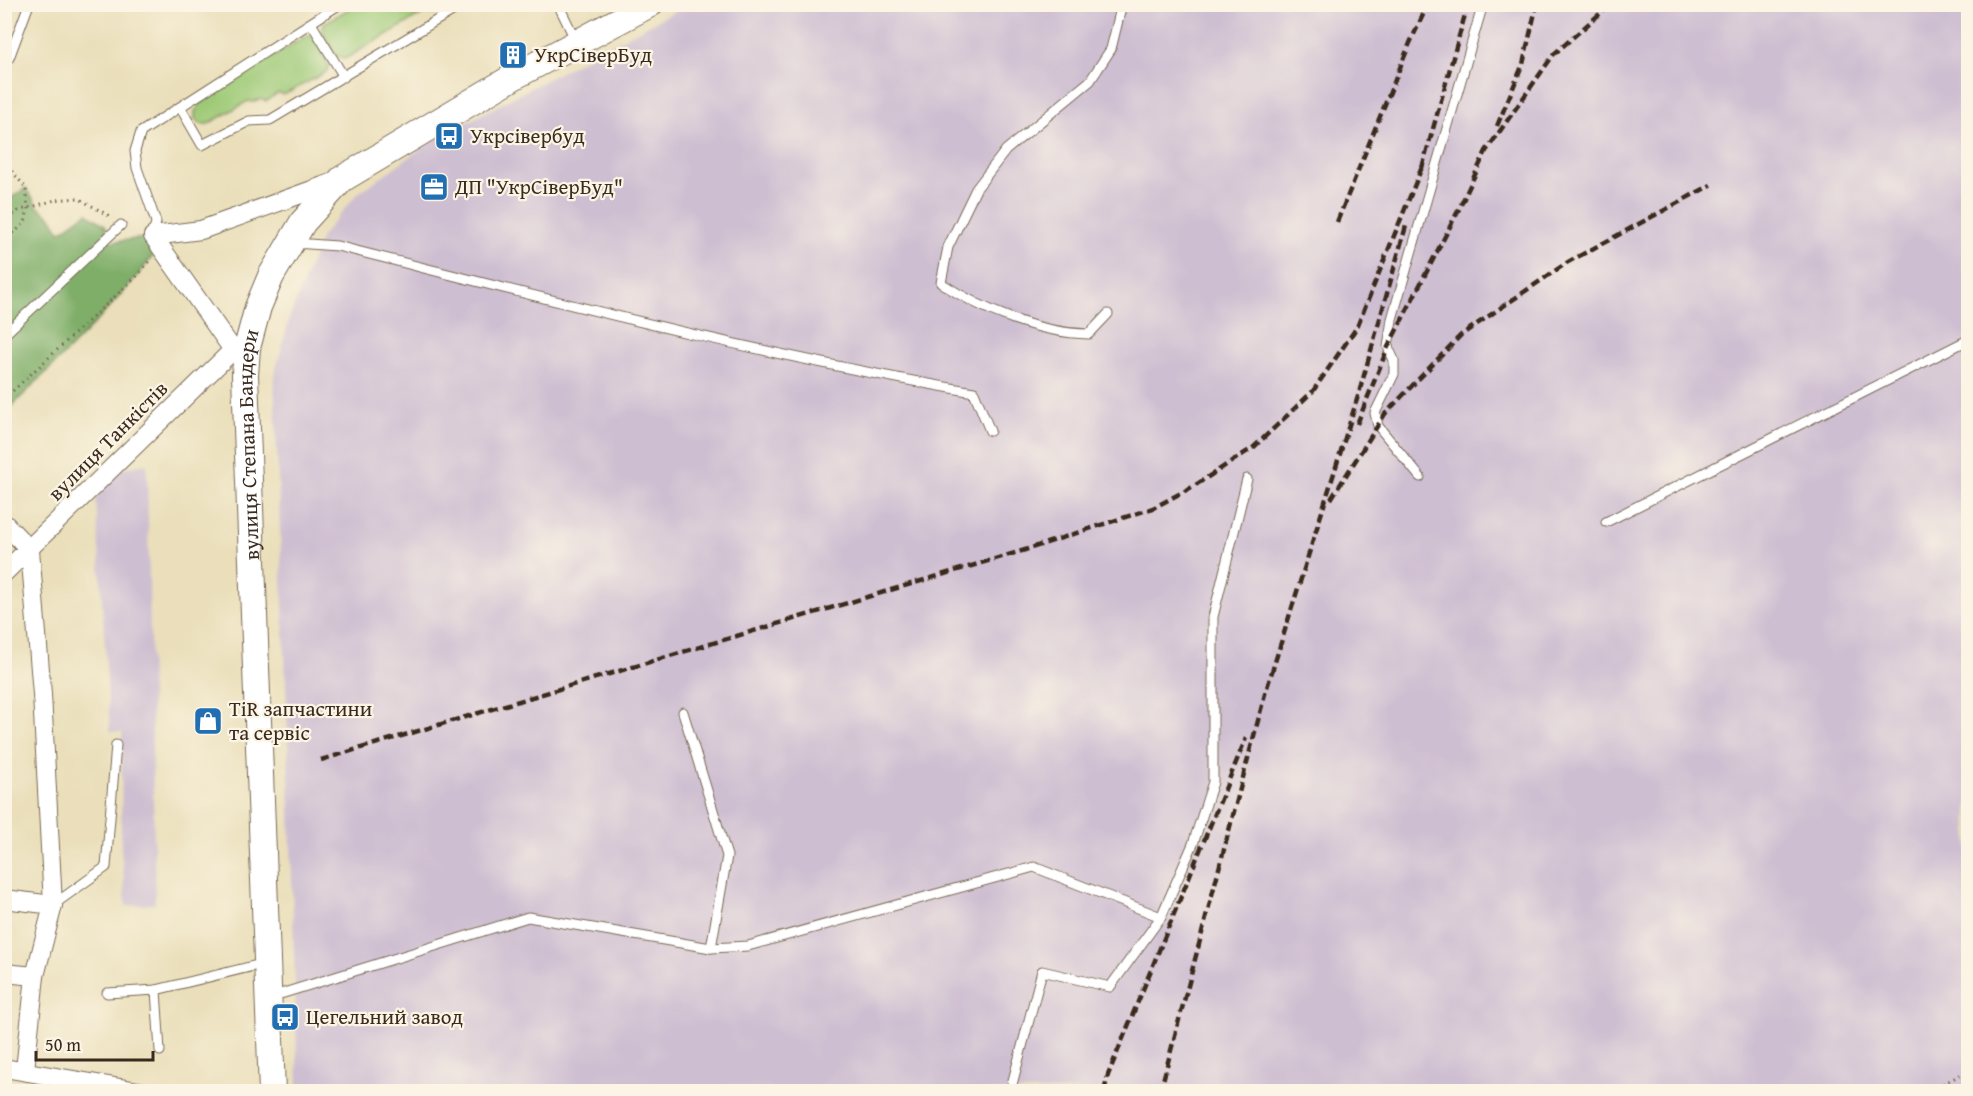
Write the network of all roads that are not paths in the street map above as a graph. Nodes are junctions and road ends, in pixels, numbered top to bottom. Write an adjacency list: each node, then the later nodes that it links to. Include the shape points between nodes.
1 (29, 4): 10 (lane, via 9,58)
2 (340, 4): 8 (lane)
3 (464, 4): 11 (lane)
4 (558, 4): 9 (lane)
5 (1122, 4): 17 (lane, via 1111,48 1090,81 1006,150 976,189 948,247 941,283 963,298 1064,333 1089,334)
6 (1483, 4): 22 (lane, via 1392,319 1388,347 1394,360 1394,374 1375,413 1378,426)
7 (659, 7): 9 (street, вулиця Степана Бандери)
8 (311, 23): 11 (lane); 12 (lane)
9 (577, 43): 13 (street, вулиця Степана Бандери)
10 (4, 62)
11 (344, 77): 12 (lane, via 270,120 249,121 202,145)
12 (180, 107): 15 (lane, via 141,132 135,152 156,222)
13 (342, 179): 15 (street, via 201,230); 16 (street, вулиця Степана Бандери, via 303,222)
14 (121, 225): 18 (lane)
15 (153, 236): 20 (street)
16 (290, 243): 20 (street, вулиця Степана Бандери, via 271,276); 21 (lane, via 337,246 675,331 900,380 974,392)
17 (1108, 314)
18 (4, 334)
19 (1968, 340): 25 (lane)
20 (240, 349): 26 (street, вулиця Танкістів); 34 (street, вулиця Степана Бандери, via 245,375)
21 (990, 431)
22 (1420, 477)
23 (1247, 479): 32 (lane, via 1214,617 1213,782 1193,844)
24 (4, 522): 26 (street)
25 (1606, 522)
26 (30, 550): 27 (street, вулиця Танкістів); 31 (street)
27 (4, 573)
28 (683, 712): 33 (lane, via 727,856)
29 (116, 745): 31 (lane, via 106,867)
30 (4, 899): 31 (street)
31 (53, 905): 36 (street)
32 (1161, 917): 33 (lane, via 1034,867 748,946); 45 (lane, via 1110,987 1042,971)
33 (711, 948): 39 (lane, via 528,917)
34 (267, 963): 37 (lane); 39 (street, вулиця Степана Бандери)
35 (4, 973): 36 (street)
36 (35, 976): 42 (street)
37 (156, 990): 38 (lane); 40 (lane)
38 (107, 993)
39 (269, 998): 44 (street, вулиця Степана Бандери)
40 (160, 1051)
41 (4, 1068): 42 (street)
42 (25, 1070): 43 (street)
43 (144, 1092)
44 (272, 1092)
45 (1010, 1092)

